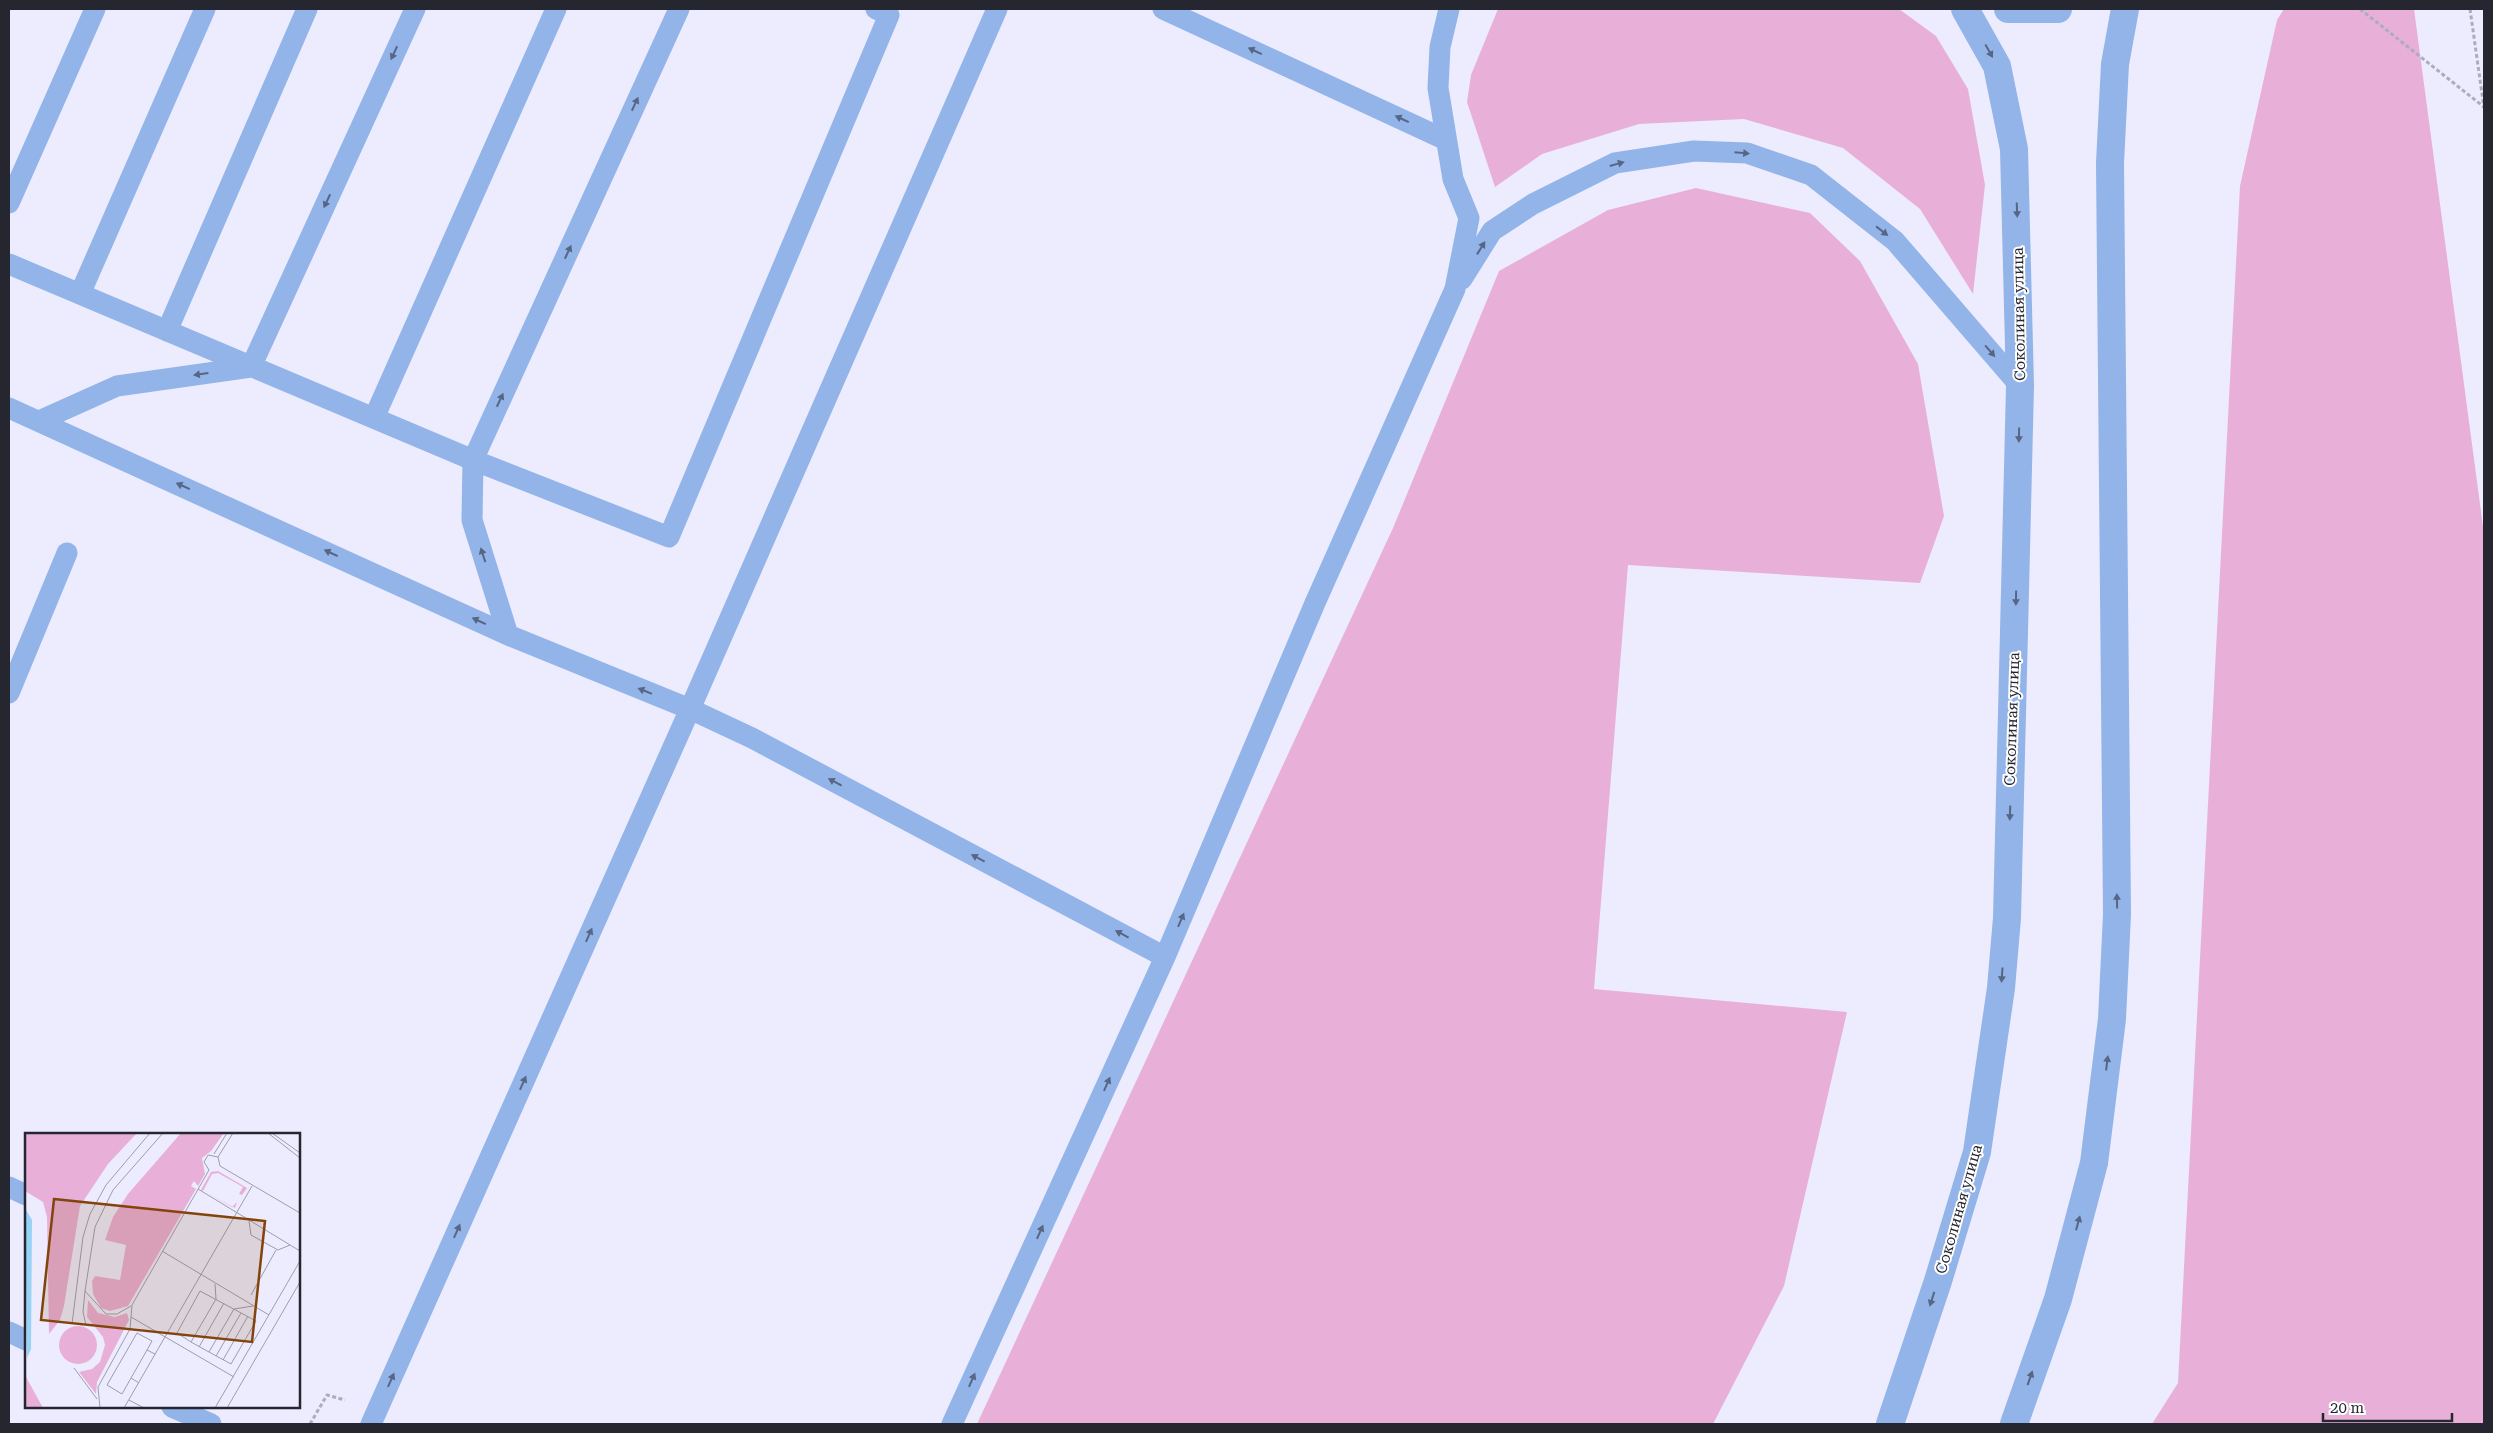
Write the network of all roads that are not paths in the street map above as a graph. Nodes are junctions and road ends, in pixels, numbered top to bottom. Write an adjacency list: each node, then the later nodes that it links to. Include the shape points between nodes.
1 (95, 9): 16 (lane)
2 (205, 9): 19 (lane)
3 (307, 9): 20 (lane)
4 (415, 9): 21 (lane, one-way to 21)
5 (556, 9): 24 (lane)
6 (679, 9): 26 (lane, one-way to 6)
7 (876, 9): 26 (lane, via 889,15 669,537)
8 (997, 9): 30 (lane)
9 (1163, 9): 15 (lane, one-way to 9)
10 (1449, 9): 15 (lane, via 1440,47 1438,88)
11 (1965, 9): 22 (street, Соколиная улица, one-way to 22, via 1997,66 2014,149)
12 (2008, 9): 13 (street)
13 (2058, 9)
14 (2125, 9): 41 (street, one-way to 14, via 2058,1299 2094,1163 2112,1019 2117,914 2110,163 2115,64)
15 (1446, 140): 18 (lane, via 1453,179 1469,218)
16 (9, 203)
17 (9, 264): 19 (lane)
18 (1455, 289): 22 (lane, one-way to 22, via 1492,231 1533,204 1615,162 1694,151 1747,153 1811,175 1895,241); 31 (lane, one-way to 18, via 1315,603)
19 (80, 294): 20 (lane)
20 (167, 331): 21 (lane)
21 (251, 367): 24 (lane); 25 (lane, one-way to 25, via 117,386)
22 (2020, 386): 40 (street, Соколиная улица, one-way to 40, via 2007,908 2001,988 1977,1152)
23 (9, 408): 25 (lane)
24 (374, 418): 26 (lane)
25 (39, 421): 28 (lane, one-way to 25)
26 (473, 460): 28 (lane, one-way to 26, via 472,520)
27 (67, 553): 29 (lane)
28 (508, 634): 30 (lane, one-way to 28)
29 (9, 693)
30 (690, 709): 31 (lane, one-way to 30, via 761,742); 38 (lane, one-way to 30)
31 (1165, 957): 39 (lane, one-way to 31)
32 (9, 1187): 33 (lane)
33 (25, 1195)
34 (9, 1332): 35 (lane)
35 (25, 1340)
36 (180, 1408): 37 (lane)
37 (211, 1424)
38 (371, 1424)
39 (952, 1424)
40 (1890, 1424)
41 (2014, 1424)

